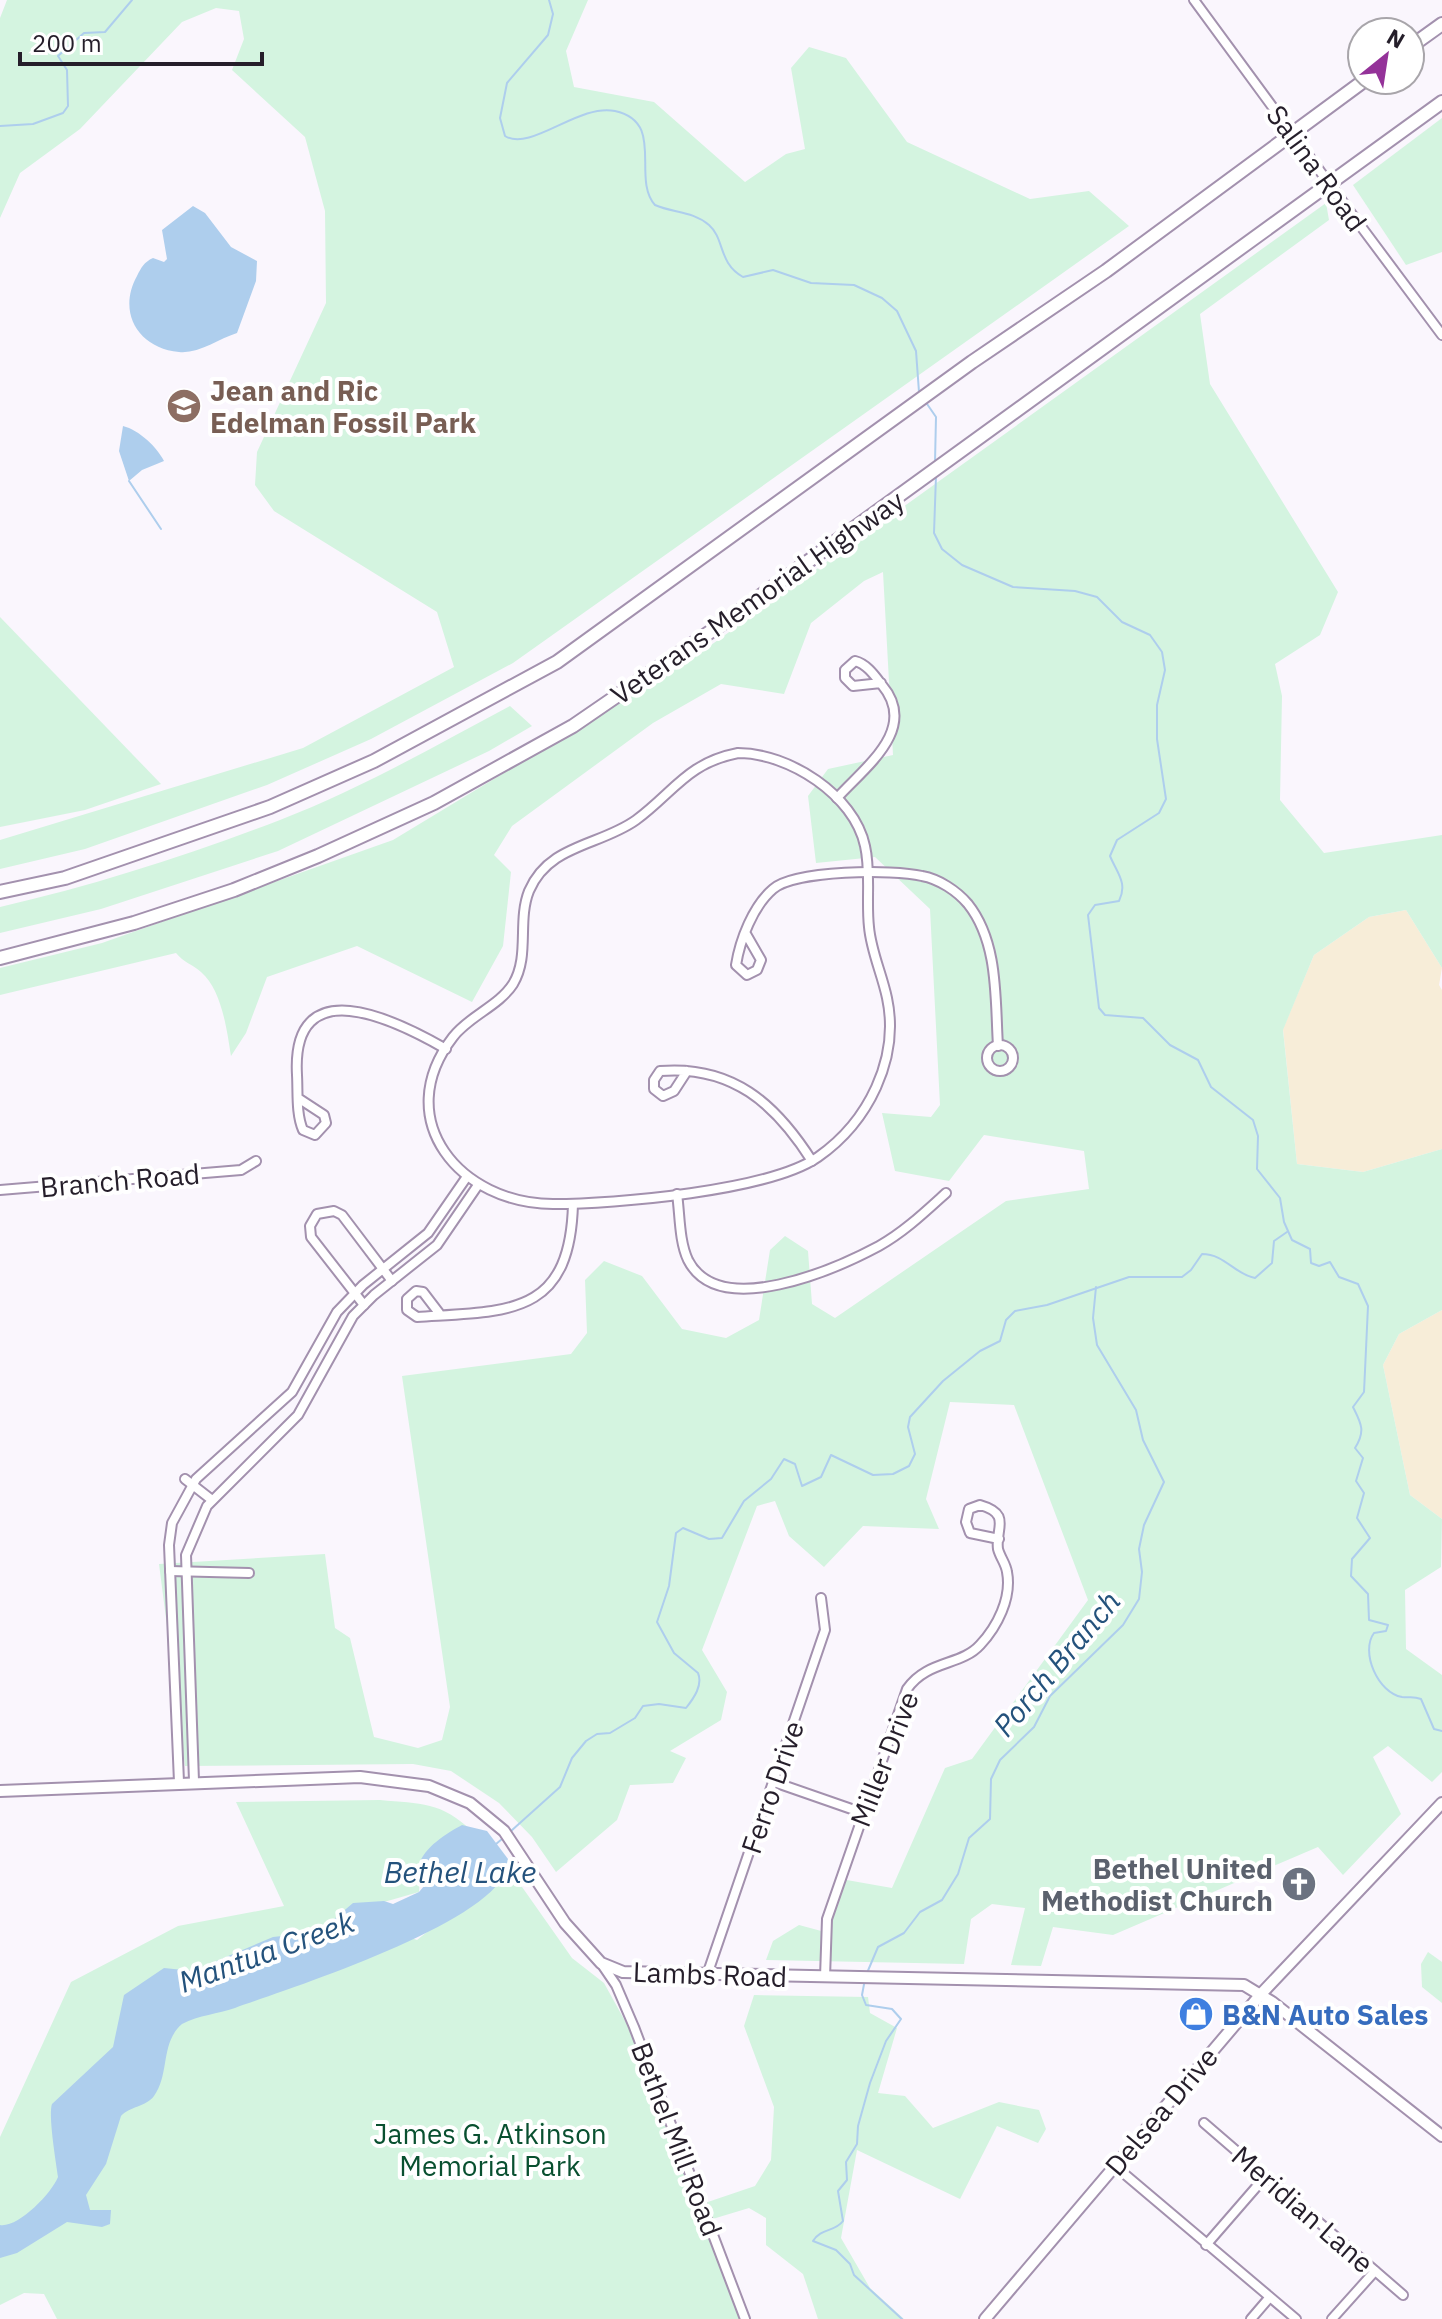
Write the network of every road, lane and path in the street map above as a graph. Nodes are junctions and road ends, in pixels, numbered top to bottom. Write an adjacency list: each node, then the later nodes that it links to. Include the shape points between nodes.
1 (1194, 0): 4 (street, Salina Road, bridge)
2 (1346, 94): 8 (highway, via 557,662 374,761 270,807 65,878)
3 (1442, 102): 10 (highway, Veterans Memorial Highway, via 573,726 434,803 234,890 97,934)
4 (1442, 335)
5 (881, 683): 6 (street, via 896,710 895,729)
6 (837, 798): 7 (street, via 858,822); 12 (street, via 772,757 755,753 718,757 686,773 619,831 559,855 530,888 513,983 453,1036)
7 (868, 874): 9 (street, via 787,880 762,900); 11 (street, via 932,878 969,905 989,946); 16 (street, via 869,928 888,1000 886,1058 881,1079 858,1118)
8 (0, 892)
9 (746, 934): 9 (street, via 761,960 747,975 736,965)
10 (0, 958)
11 (998, 1046)
12 (446, 1049): 14 (street, via 393,1020 334,1010 313,1020 298,1039); 17 (street, via 434,1076 431,1115 442,1149)
13 (687, 1071): 16 (street, via 732,1081 769,1104)
14 (298, 1098): 14 (street, via 303,1130 315,1135 326,1123 324,1115)
15 (256, 1161): 19 (street, Branch Road, via 241,1170)
16 (812, 1161): 21 (street, via 771,1177)
17 (466, 1178): 18 (street); 23 (street, via 428,1233)
18 (478, 1185): 22 (street, via 519,1202); 24 (street, via 447,1235)
19 (0, 1190)
20 (946, 1193): 21 (street, via 880,1246 779,1285 738,1290 718,1286 689,1261)
21 (677, 1194): 22 (street)
22 (573, 1204): 27 (street, via 565,1260 539,1295 498,1311)
23 (383, 1270): 24 (street); 25 (street); 25 (street, via 342,1215 317,1214 311,1237)
24 (392, 1281): 26 (street)
25 (354, 1293): 26 (street); 28 (street)
26 (364, 1305): 29 (street)
27 (439, 1313)
28 (321, 1342): 29 (street); 30 (street)
29 (334, 1349): 31 (street)
30 (308, 1365): 31 (street); 32 (street, via 292,1392)
31 (322, 1372): 33 (street, via 292,1423)
32 (188, 1482): 33 (street); 35 (street, via 172,1523)
33 (212, 1500): 36 (street, via 189,1542)
34 (999, 1539): 34 (street, Miller Drive, via 1002,1527 995,1511 980,1505 969,1509 970,1533); 44 (street, Miller Drive, via 1008,1590 995,1628 977,1649 928,1668 913,1681)
35 (170, 1571): 36 (street); 40 (street)
36 (187, 1571): 37 (street); 39 (street)
37 (249, 1573)
38 (821, 1598): 41 (street, Ferro Drive, via 825,1630)
39 (194, 1781): 40 (main road, Lambs Road); 45 (main road, Lambs Road, via 360,1777 451,1793 511,1838 565,1923)
40 (179, 1782): 42 (main road, Lambs Road)
41 (774, 1782): 44 (street); 46 (street, Ferro Drive)
42 (0, 1791)
43 (1442, 1803): 48 (main road, Delsea Drive)
44 (863, 1813): 47 (street, Miller Drive, via 827,1919)
45 (601, 1963): 46 (main road, Lambs Road, via 635,1974); 57 (street, Bethel Mill Road, via 629,2014)
46 (707, 1975): 47 (main road, Lambs Road)
47 (825, 1977): 48 (main road, Lambs Road, via 1244,1985)
48 (1261, 1994): 50 (main road); 51 (main road, Delsea Drive)
49 (1204, 2123): 52 (street, Meridian Lane)
50 (1442, 2136)
51 (1115, 2166): 53 (street); 58 (main road, Delsea Drive)
52 (1265, 2177): 53 (street); 54 (street, Meridian Lane)
53 (1206, 2245): 56 (street)
54 (1375, 2271): 55 (street, Meridian Lane); 61 (street)
55 (1403, 2295)
56 (1269, 2298): 59 (street); 60 (street)
57 (745, 2319)
58 (985, 2319)
59 (1251, 2319)
60 (1296, 2319)
61 (1332, 2319)

